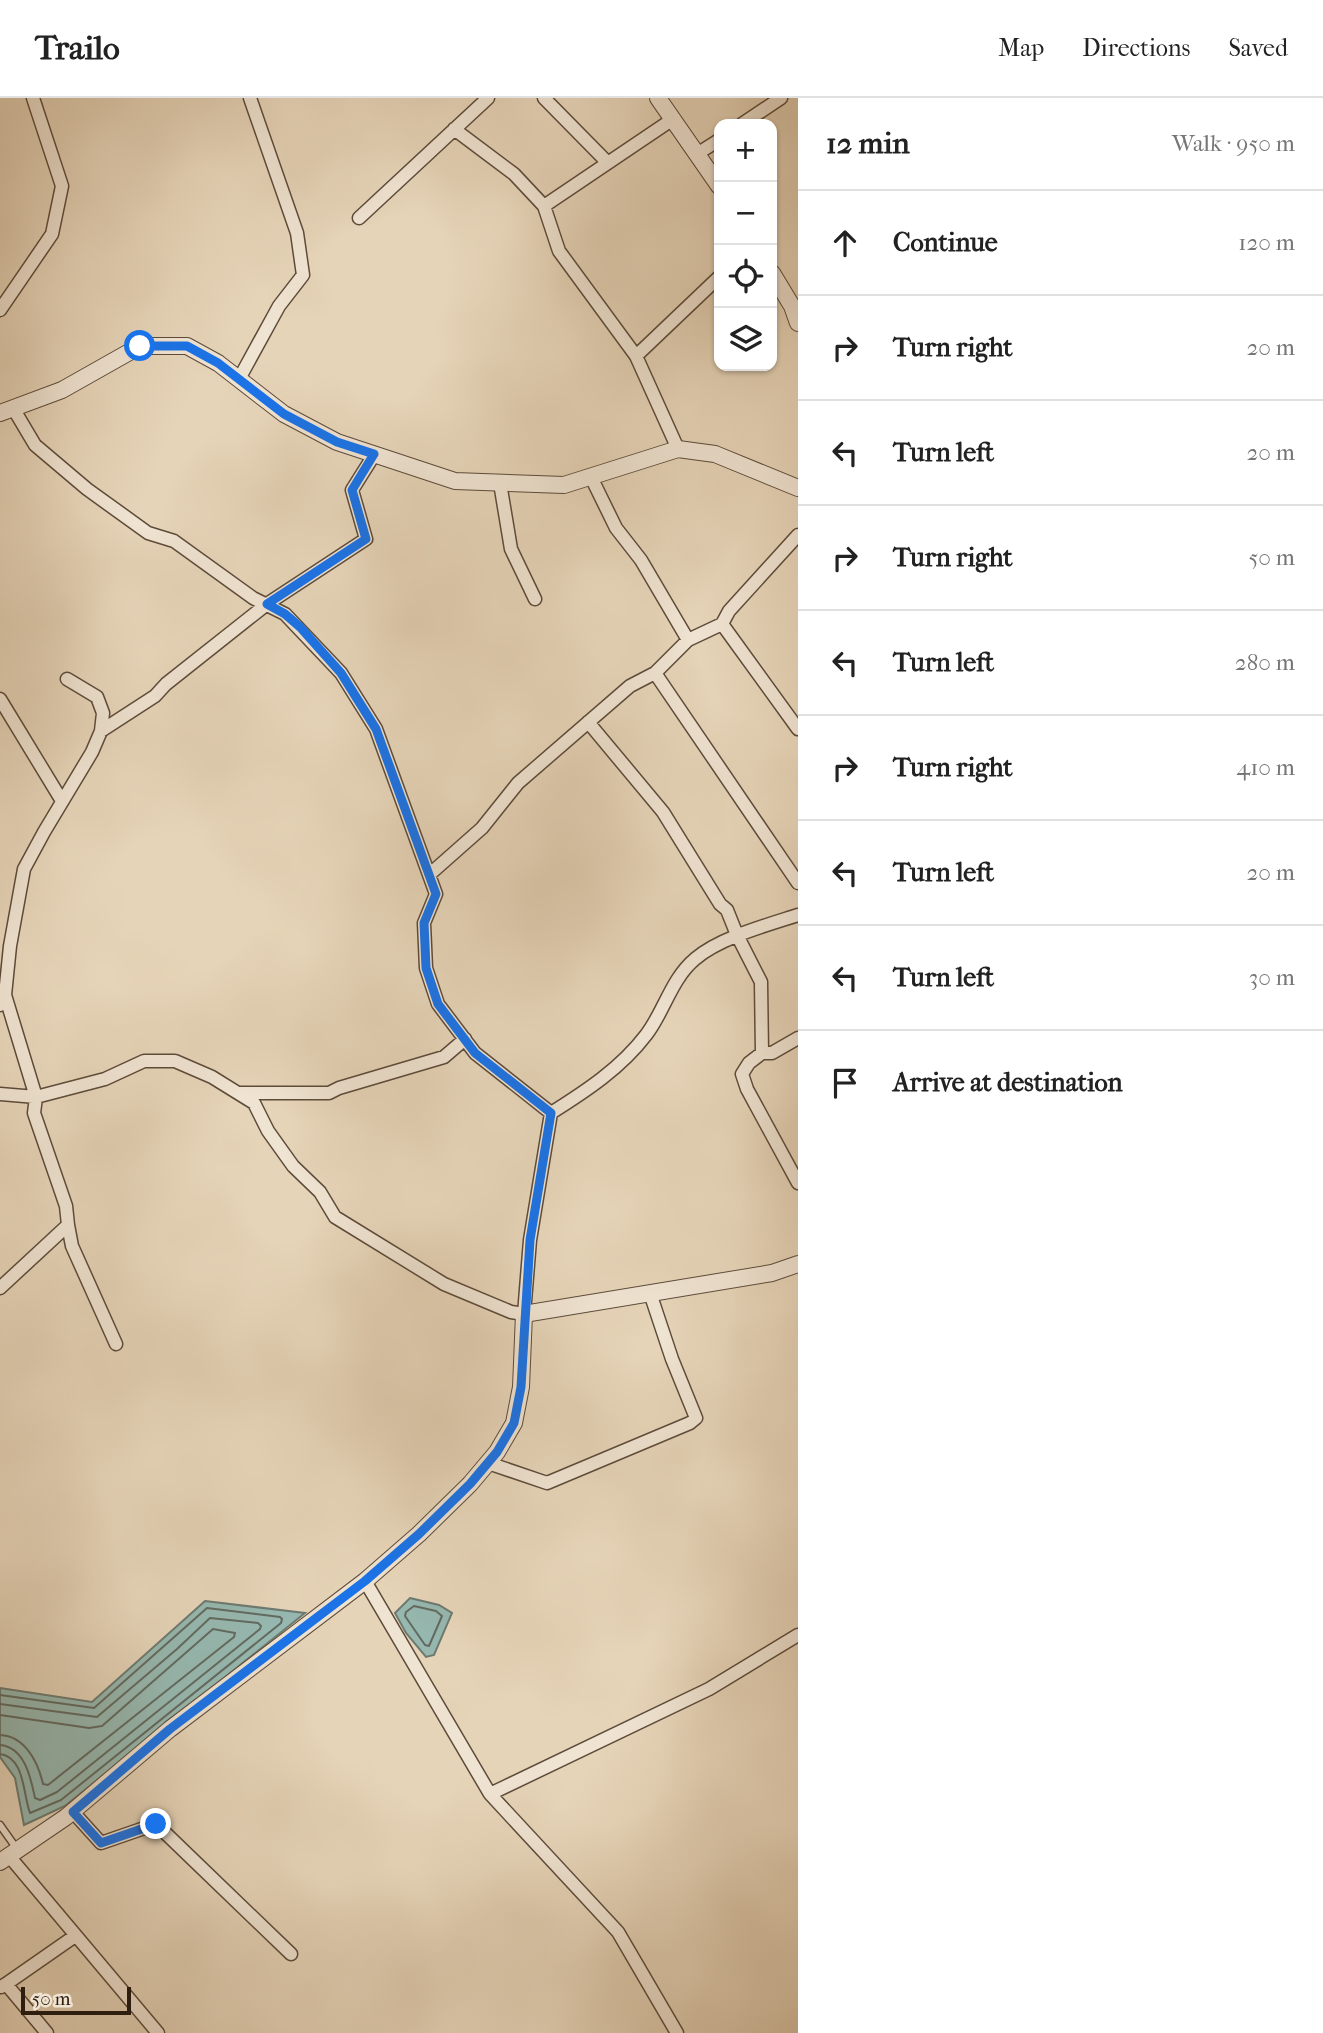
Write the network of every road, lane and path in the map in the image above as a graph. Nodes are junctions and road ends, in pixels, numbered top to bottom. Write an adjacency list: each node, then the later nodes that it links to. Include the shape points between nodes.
1 (33, 98): 18 (street, via 62,187 52,234)
2 (250, 98): 21 (street, via 297,233 303,275 279,306)
3 (488, 98): 9 (street)
4 (544, 98): 12 (street)
5 (659, 98): 7 (street)
6 (781, 98): 8 (street)
7 (673, 119): 11 (street); 12 (street)
8 (750, 119)
9 (454, 129): 14 (street, via 514,174); 15 (street)
10 (714, 142): 11 (street)
11 (697, 154): 13 (street)
12 (608, 163): 14 (street)
13 (716, 182)
14 (544, 206): 20 (street, via 559,251)
15 (359, 218)
16 (777, 281): 19 (street)
17 (714, 282): 20 (street)
18 (0, 310)
19 (798, 323)
20 (636, 356): 23 (street)
21 (239, 379): 22 (street, via 187,346 140,346 62,390); 24 (street, via 284,414 337,442)
22 (6, 411): 30 (street, via 35,445 87,489 148,533 174,541)
23 (678, 449): 25 (street); 27 (street, via 715,454)
24 (374, 454): 26 (street, via 455,481); 30 (street, via 352,490 366,539)
25 (591, 477): 26 (street, via 564,485); 32 (street, via 616,528)
26 (500, 483): 29 (street, via 511,549)
27 (798, 488)
28 (798, 535): 31 (street)
29 (534, 598)
30 (267, 604): 38 (street, via 155,696); 40 (street, via 300,627 341,673 376,729)
31 (722, 624): 32 (street); 37 (street)
32 (688, 640): 33 (street)
33 (655, 673): 36 (street, via 630,686); 41 (street)
34 (67, 679): 38 (street, via 97,697 103,713)
35 (0, 699): 39 (street)
36 (588, 722): 40 (street, via 518,783 482,828); 43 (street, via 663,812 727,910)
37 (798, 729)
38 (101, 731): 39 (street)
39 (62, 801): 44 (street, via 24,869)
40 (430, 874): 46 (street, via 436,894 424,923 426,968 438,1004)
41 (798, 883)
42 (798, 915): 43 (street)
43 (737, 935): 47 (street, via 761,982); 51 (street, via 694,959 673,986 648,1033 626,1059)
44 (3, 1000): 50 (street)
45 (798, 1038): 47 (street, via 772,1053)
46 (465, 1039): 48 (street, via 444,1057 329,1093); 51 (street, via 475,1053)
47 (762, 1053): 52 (street, via 742,1074)
48 (239, 1093): 50 (street, via 175,1061 144,1061 105,1079); 57 (street, via 254,1103 268,1131 293,1166 320,1192 335,1217 444,1284)
49 (0, 1094): 50 (street)
50 (36, 1097): 53 (street, via 34,1113 66,1206)
51 (551, 1113): 57 (street, via 530,1240)
52 (798, 1184)
53 (68, 1225): 55 (street); 58 (street, via 72,1246)
54 (798, 1264): 56 (street, via 772,1273)
55 (0, 1288)
56 (650, 1293): 57 (street); 59 (street, via 696,1418 547,1483)
57 (524, 1314): 59 (street, via 521,1387 514,1423)
58 (116, 1344)
59 (488, 1463): 60 (street, via 428,1526)
60 (365, 1581): 62 (street); 63 (street, via 170,1729)
61 (798, 1635): 62 (street, via 709,1689)
62 (490, 1794): 71 (street, via 618,1932)
63 (73, 1812): 65 (street); 67 (street, via 101,1843 156,1824)
64 (0, 1825): 65 (lane)
65 (9, 1856): 66 (street)
66 (75, 1936): 68 (street); 70 (street)
67 (291, 1954)
68 (3, 1986): 69 (street)
69 (47, 2033)
70 (158, 2033)
71 (677, 2033)

